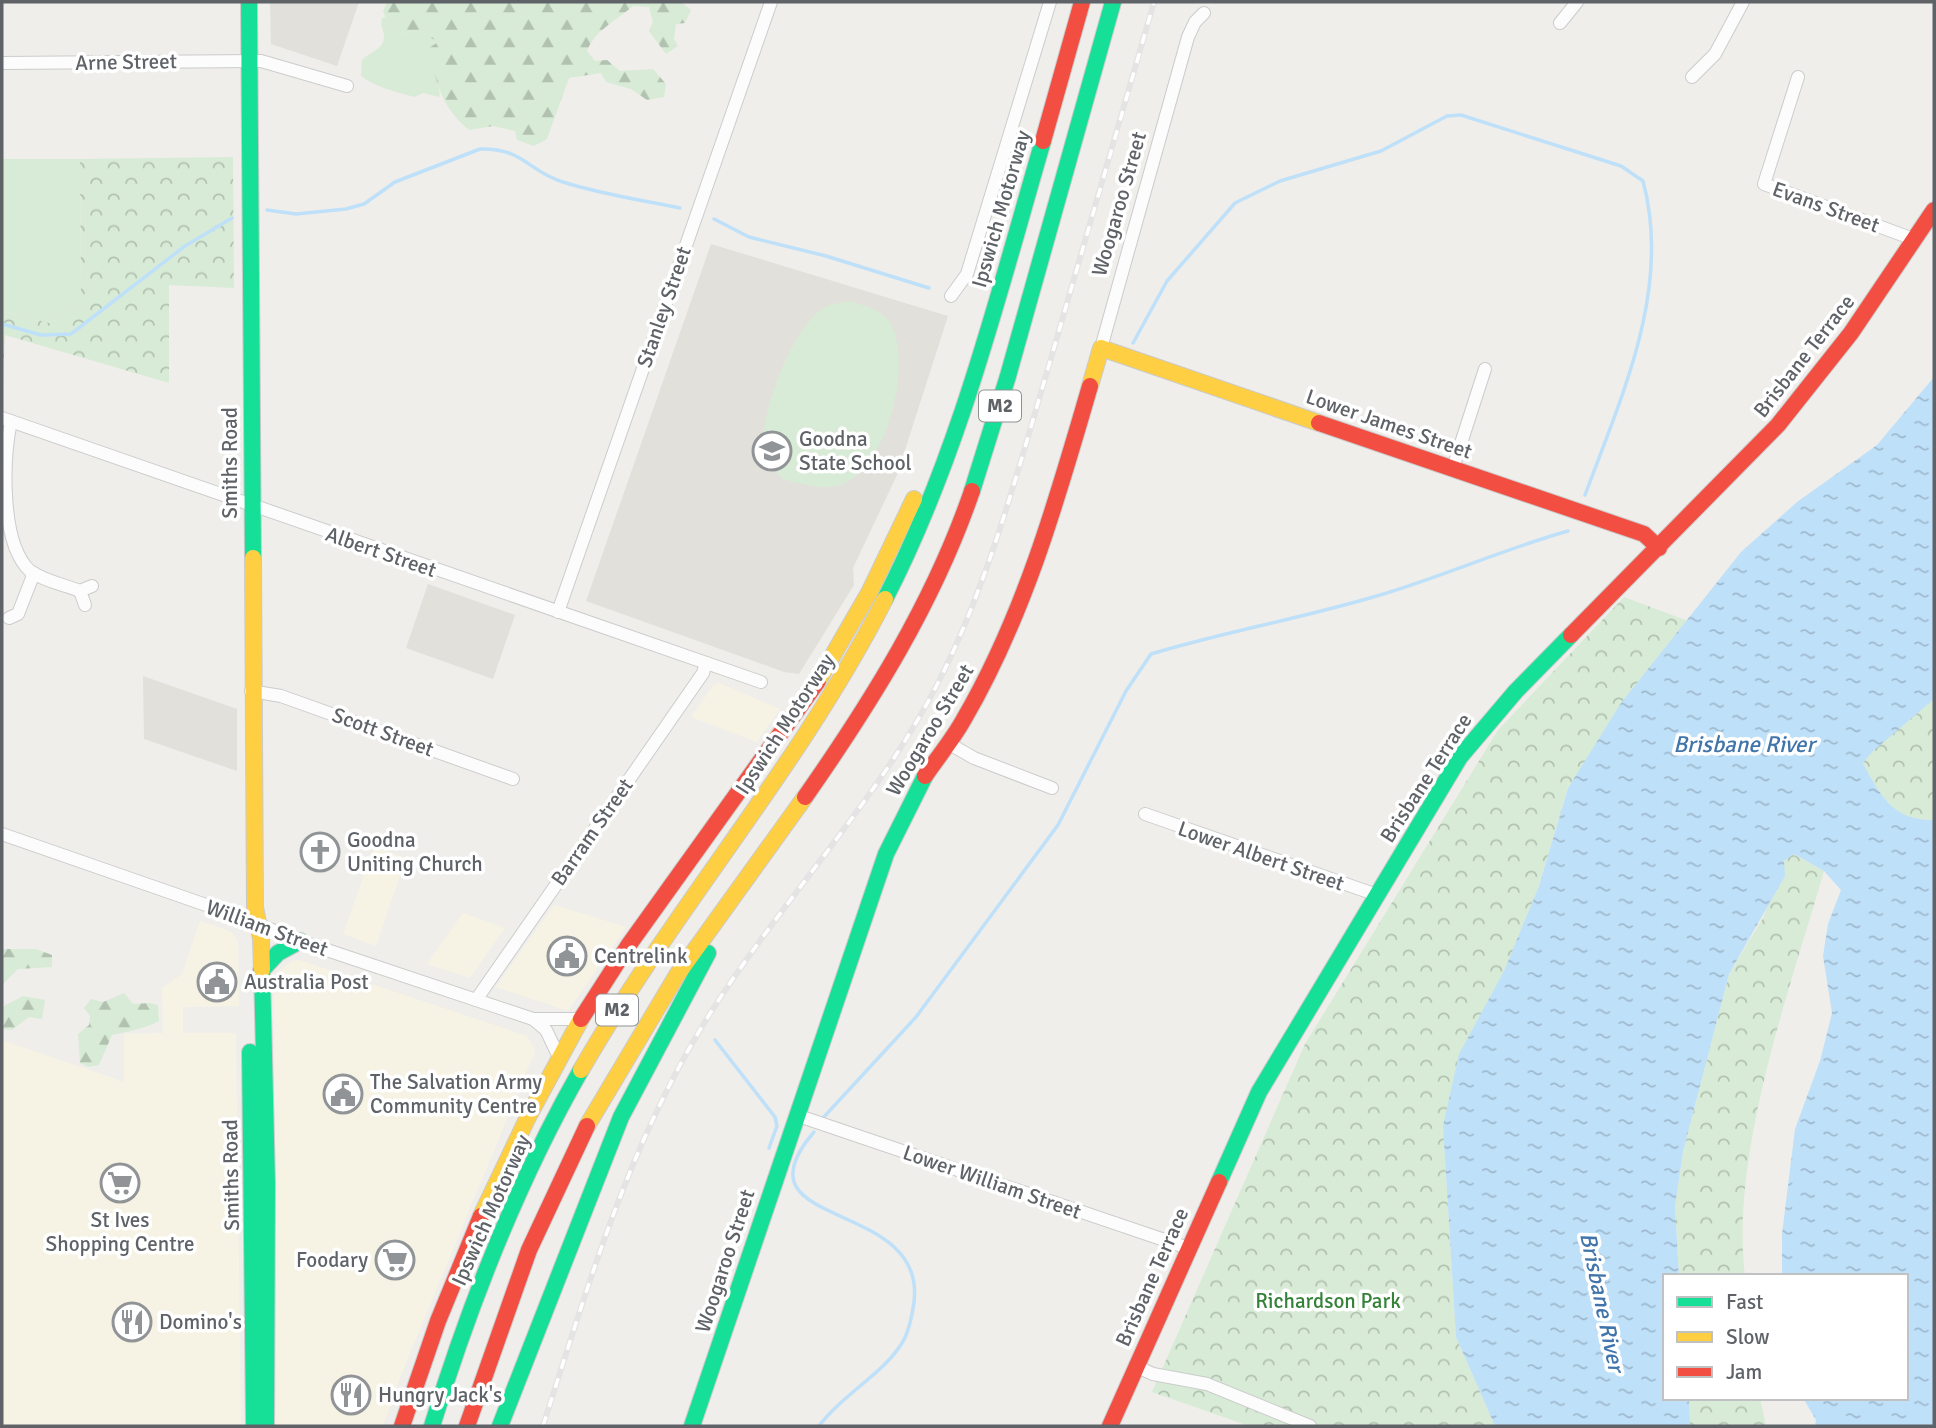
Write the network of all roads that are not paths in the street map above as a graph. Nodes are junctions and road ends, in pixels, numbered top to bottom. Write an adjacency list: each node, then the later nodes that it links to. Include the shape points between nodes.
1 (249, 2): 10 (main road, Smiths Road)
2 (771, 2): 28 (street, Stanley Street)
3 (1050, 2): 17 (street, via 967,274)
4 (1082, 2): 19 (main road, Ipswich Motorway / M2)
5 (1113, 2): 40 (main road, M2, via 996,419 945,558 875,694)
6 (1577, 2): 9 (street)
7 (1743, 2): 12 (street, via 1716,54)
8 (1204, 13): 18 (street, Woogaroo Street, via 1188,37)
9 (1560, 23)
10 (250, 61): 11 (street, Arne Street); 14 (street, Arne Street, via 277,63); 23 (main road, Smiths Road)
11 (2, 63)
12 (1692, 77)
13 (1798, 77): 16 (street, Evans Street, via 1764,184)
14 (347, 86)
15 (1934, 210): 16 (main road, Brisbane Terrace)
16 (1916, 240): 25 (main road, Brisbane Terrace, via 1815,381)
17 (951, 296)
18 (1101, 348): 22 (main road, Lower James Street); 33 (main road, Woogaroo Street, via 1054,511 1026,589 981,691)
19 (981, 354): 45 (main road, via 959,380 909,512 843,639 780,738 639,926); 53 (main road, Ipswich Motorway / M2, via 931,499 868,633 807,734 641,971 571,1088 482,1277)
20 (1485, 369): 22 (street)
21 (6, 420): 23 (street, Albert Street); 24 (street)
22 (1453, 468): 25 (main road, Lower James Street, via 1644,534)
23 (251, 507): 28 (street, Albert Street); 32 (main road, Smiths Road)
24 (4, 525): 26 (street, via 12,547)
25 (1659, 548): 38 (main road, Brisbane Terrace, via 1475,737)
26 (34, 573): 27 (street, via 86,589); 29 (street)
27 (85, 605)
28 (558, 612): 30 (street, Albert Street)
29 (18, 619)
30 (706, 663): 31 (street, Albert Street); 43 (street, Barram Street)
31 (761, 682)
32 (251, 691): 34 (street, Scott Street, via 281,696); 39 (main road, Smiths Road)
33 (948, 743): 35 (street); 47 (main road, Woogaroo Street, via 916,790 886,854)
34 (513, 779)
35 (1052, 788)
36 (1145, 814): 38 (street, Lower Albert Street)
37 (2, 834): 39 (street, William Street)
38 (1377, 895): 48 (main road, Brisbane Terrace, via 1259,1092)
39 (256, 923): 41 (street, William Street); 42 (main road, Smiths Road); 50 (main road, Smiths Road, via 251,934 250,968)
40 (707, 933): 54 (main road, M2, via 642,1029 575,1150 509,1300); 55 (main road, via 708,955 621,1117)
41 (300, 942): 42 (main road, via 278,953); 43 (street, William Street)
42 (261, 971): 51 (main road, Smiths Road, via 267,1182)
43 (476, 1000): 44 (street, William Street)
44 (533, 1019): 45 (street, William Street); 46 (street, via 546,1030)
45 (581, 1019): 46 (main road)
46 (559, 1057): 52 (main road, via 456,1278)
47 (796, 1115): 48 (street, Lower William Street); 56 (main road, Woogaroo Street)
48 (1188, 1248): 49 (main road, Brisbane Terrace)
49 (1135, 1366): 57 (main road, Brisbane Terrace); 58 (street, via 1207,1384)
50 (254, 1426)
51 (266, 1426)
52 (402, 1426)
53 (432, 1426)
54 (467, 1426)
55 (500, 1426)
56 (692, 1426)
57 (1110, 1426)
58 (1310, 1426)

